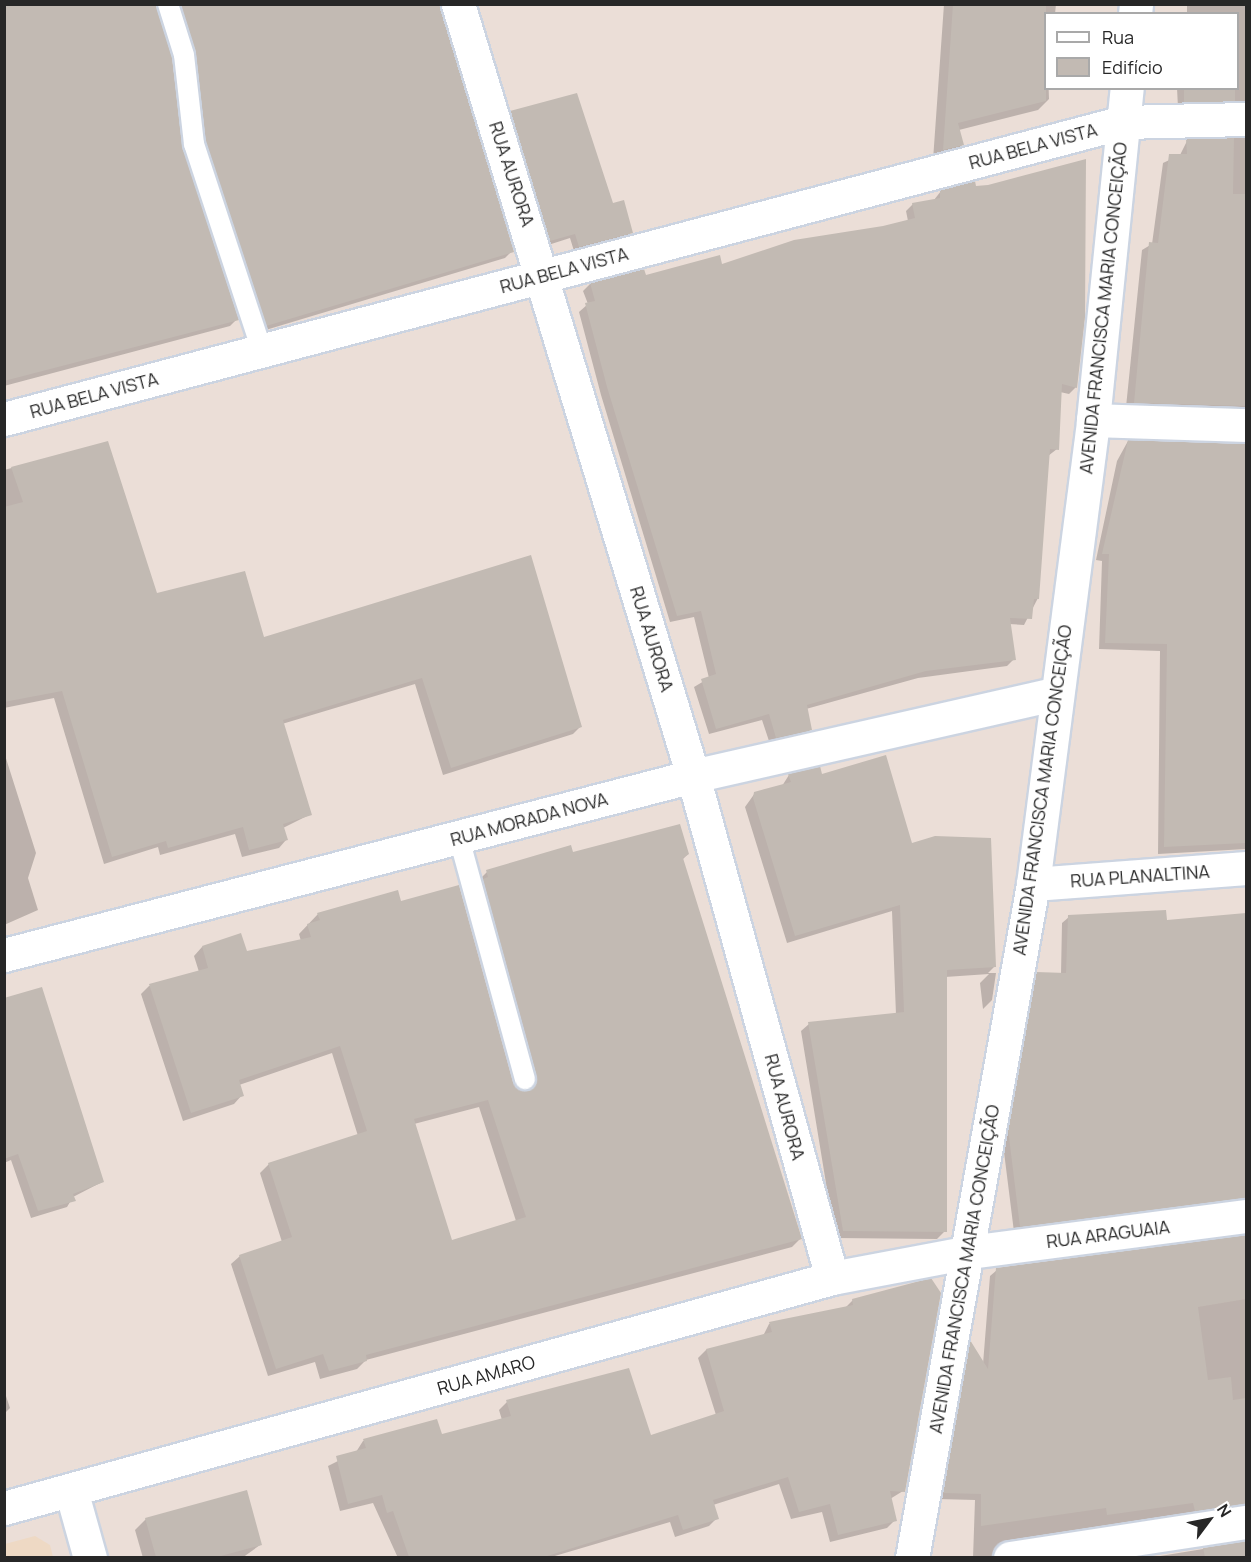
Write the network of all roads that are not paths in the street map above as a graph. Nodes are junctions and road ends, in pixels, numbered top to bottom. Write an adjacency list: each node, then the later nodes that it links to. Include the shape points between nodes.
1 (168, 4): 7 (lane, via 184,55 194,144)
2 (458, 4): 6 (street, RUA AURORA)
3 (1127, 90): 5 (street, AVENIDA FRANCISCA MARIA CONCEIÇÃO)
4 (1246, 119): 5 (street, RUA BELA VISTA)
5 (1123, 122): 6 (street, RUA BELA VISTA); 9 (street, AVENIDA FRANCISCA MARIA CONCEIÇÃO)
6 (544, 276): 7 (street, RUA BELA VISTA); 12 (street, RUA AURORA)
7 (262, 351): 8 (street, RUA BELA VISTA)
8 (4, 419)
9 (1093, 420): 10 (street); 11 (street, AVENIDA FRANCISCA MARIA CONCEIÇÃO)
10 (1246, 425)
11 (1055, 694): 12 (street, RUA MORADA NOVA); 15 (street, AVENIDA FRANCISCA MARIA CONCEIÇÃO)
12 (693, 776): 13 (street, RUA MORADA NOVA); 20 (street, RUA AURORA)
13 (459, 838): 16 (street, RUA MORADA NOVA); 17 (lane)
14 (1246, 868): 15 (street, RUA PLANALTINA)
15 (1033, 884): 19 (street, AVENIDA FRANCISCA MARIA CONCEIÇÃO)
16 (4, 955)
17 (525, 1079)
18 (1246, 1216): 19 (street, RUA ARAGUAIA)
19 (969, 1252): 20 (street, RUA AMARO); 25 (street, AVENIDA FRANCISCA MARIA CONCEIÇÃO)
20 (832, 1278): 21 (street, RUA AMARO)
21 (71, 1490): 22 (street, RUA AMARO); 24 (street)
22 (4, 1508)
23 (1246, 1522): 26 (street)
24 (90, 1557)
25 (912, 1557)
26 (1010, 1557)

